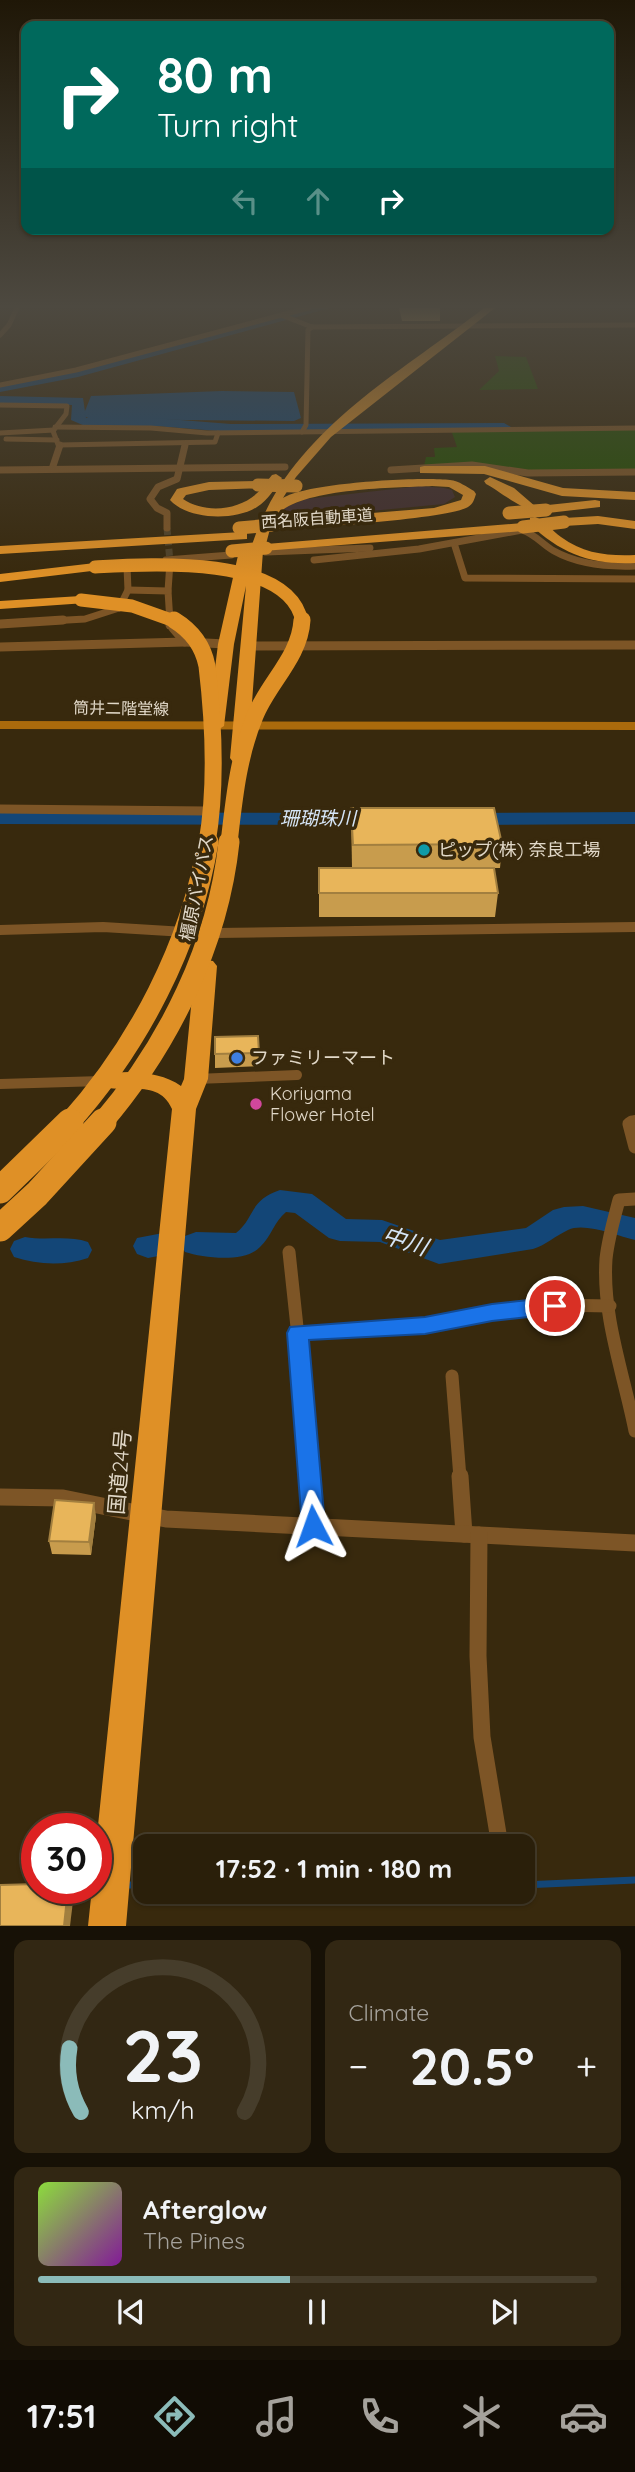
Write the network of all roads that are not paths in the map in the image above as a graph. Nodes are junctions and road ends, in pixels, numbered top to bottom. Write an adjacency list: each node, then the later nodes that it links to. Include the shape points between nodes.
1 (306, 398): 7 (street)
2 (357, 398): 10 (highway)
3 (369, 398): 10 (highway)
4 (0, 405): 5 (street, via 66,405 66,414)
5 (54, 428): 8 (street); 9 (street); 12 (street)
6 (635, 428): 10 (street)
7 (302, 432): 9 (street); 10 (street)
8 (0, 433)
9 (218, 433): 13 (street, via 215,442)
10 (323, 433): 17 (highway); 21 (highway, via 301,467); 28 (highway, 橿原バイパス, via 279,491)
11 (6, 439): 12 (street)
12 (58, 442): 13 (street); 14 (street)
13 (186, 443): 16 (street)
14 (52, 469): 15 (street); 16 (street)
15 (0, 470)
16 (180, 470): 17 (street); 27 (street, via 177,479 158,487 150,499 167,513)
17 (281, 472): 23 (highway, via 255,503 242,509 191,508 176,500 181,492 200,486); 29 (highway, 橿原バイパス)
18 (635, 472): 19 (street, via 528,473 472,465)
19 (385, 478): 22 (highway); 22 (highway); 24 (highway, via 474,469 562,492); 25 (highway, via 472,480 503,492); 28 (highway, via 452,484 466,490 470,498 461,506 434,512)
20 (325, 479): 22 (highway)
21 (299, 482): 22 (highway); 23 (highway, bridge)
22 (343, 483): 28 (highway, via 276,507)
23 (260, 484): 29 (highway, via 194,484 175,489 166,498 178,510 242,519)
24 (635, 500): 25 (highway, 西名阪自動車道)
25 (527, 516): 26 (highway); 28 (highway); 28 (highway, 西名阪自動車道); 33 (highway, via 575,552 605,559)
26 (635, 525)
27 (167, 528)
28 (268, 536): 29 (highway, bridge); 29 (highway, bridge); 31 (street); 49 (highway, 橿原バイパス, via 255,557)
29 (239, 540): 32 (highway, 西名阪自動車道); 36 (highway); 40 (street, via 134,563 127,567); 47 (highway, 橿原バイパス, via 239,575)
30 (454, 543): 31 (street); 37 (street, via 522,530 568,557 601,565); 39 (street, via 465,578)
31 (432, 545): 34 (street)
32 (1, 550)
33 (635, 556)
34 (314, 560)
35 (170, 562): 41 (street)
36 (0, 564)
37 (635, 566)
38 (0, 578): 72 (highway, bridge, via 150,564 214,568 262,580 294,600 303,620 293,652 260,706 240,759 223,887 200,961 127,1093 61,1171)
39 (635, 579)
40 (128, 590): 41 (street); 43 (street)
41 (168, 590): 45 (street)
42 (0, 605): 69 (highway, bridge, via 81,600 118,603 153,611 180,624 198,640 206,662 216,759 200,887 154,998 99,1087)
43 (119, 608): 44 (street, via 85,619); 45 (street)
44 (0, 624)
45 (170, 626): 46 (street)
46 (185, 642): 47 (street); 50 (street)
47 (226, 644): 54 (highway, 橿原バイパス)
48 (635, 645): 49 (street)
49 (248, 646): 52 (highway, 橿原バイパス)
50 (0, 647)
51 (0, 725): 54 (street, 筒井二階堂線)
52 (242, 725): 53 (street, 筒井二階堂線); 54 (street, 筒井二階堂線); 60 (highway, 橿原バイパス, via 234,820)
53 (635, 726)
54 (215, 727): 56 (highway, 橿原バイパス)
55 (0, 809): 56 (street)
56 (206, 817): 59 (highway, 橿原バイパス)
57 (635, 927): 60 (street)
58 (0, 930): 59 (street, via 103,927)
59 (185, 932): 64 (highway, 橿原バイパス, via 150,1020)
60 (216, 933): 61 (highway, 橿原バイパス)
61 (206, 967): 63 (highway, 橿原バイパス); 66 (highway, 国道24号)
62 (297, 1075): 66 (street)
63 (146, 1080): 64 (highway); 66 (highway); 73 (highway, 橿原バイパス, via 78,1166)
64 (111, 1081): 65 (street); 70 (highway, 橿原バイパス, via 50,1153)
65 (0, 1084)
66 (186, 1094): 81 (highway, 国道24号)
67 (635, 1120): 68 (street, via 629,1124)
68 (635, 1147)
69 (0, 1190)
70 (0, 1199)
71 (635, 1199): 75 (street, via 619,1200 606,1268)
72 (0, 1228)
73 (0, 1241)
74 (289, 1252): 76 (street)
75 (610, 1306): 76 (street, via 555,1306 425,1326); 77 (street, via 615,1349)
76 (297, 1333): 82 (street)
77 (628, 1362): 79 (street)
78 (452, 1376): 83 (street)
79 (635, 1431)
80 (0, 1497): 81 (street, via 63,1498)
81 (146, 1513): 82 (street, via 166,1519); 86 (highway, 国道24号)
82 (313, 1526): 83 (street)
83 (472, 1535): 84 (street); 85 (street, via 482,1737)
84 (635, 1543)
85 (498, 1834)
86 (112, 1877)
87 (109, 1904): 88 (highway, 国道24号)
88 (107, 1926)

